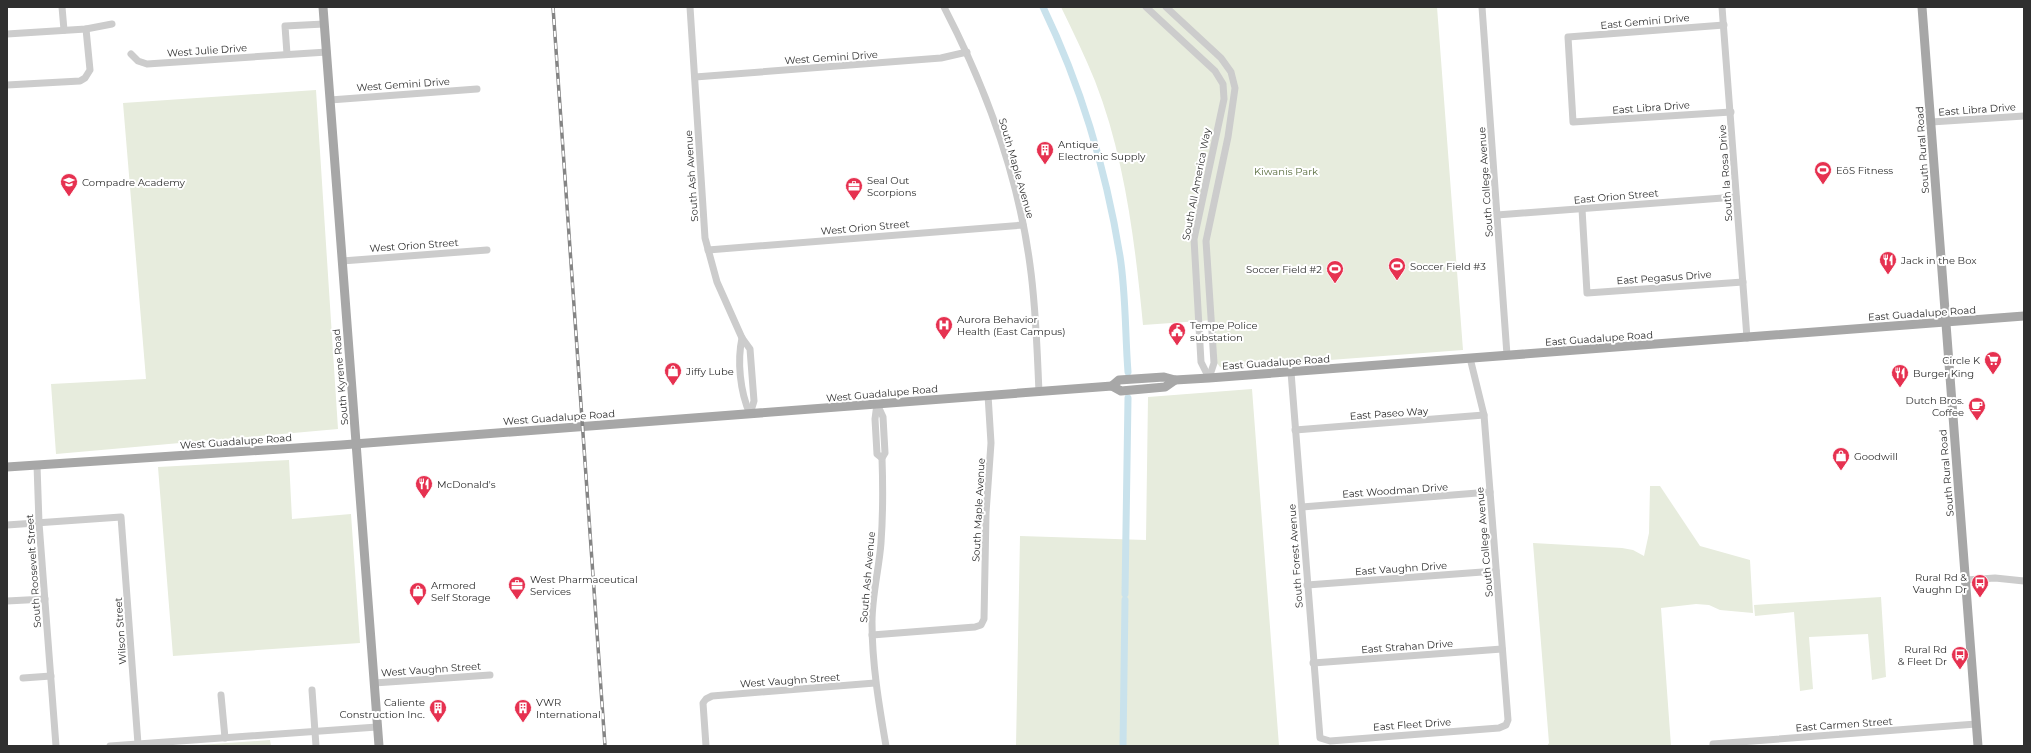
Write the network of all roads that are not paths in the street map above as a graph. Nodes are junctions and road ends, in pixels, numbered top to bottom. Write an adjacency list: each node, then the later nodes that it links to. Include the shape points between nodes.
1 (62, 7): 14 (street)
2 (323, 7): 11 (main road, South Kyrene Road)
3 (690, 7): 20 (street, South Ash Avenue)
4 (944, 7): 17 (street, South Maple Avenue)
5 (1146, 7): 28 (street, South All America Way, via 1220,77 1224,99)
6 (1166, 7): 29 (street, South All America Way, via 1214,51 1234,79 1235,97)
7 (1482, 7): 32 (street, South College Avenue)
8 (1722, 7): 12 (street, South la Rosa Drive)
9 (1922, 7): 27 (main road, South Rural Road)
10 (112, 24): 13 (street)
11 (324, 24): 16 (main road, South Kyrene Road); 19 (street, via 285,26)
12 (1724, 25): 24 (street, South la Rosa Drive); 26 (street, East Gemini Drive, via 1568,38)
13 (86, 29): 14 (street); 21 (street, via 90,70 85,78 80,81)
14 (64, 30): 15 (street)
15 (7, 34)
16 (327, 52): 19 (street, West Julie Drive); 23 (main road, South Kyrene Road)
17 (967, 52): 20 (street, West Gemini Drive, via 941,58); 33 (street, South Maple Avenue, via 1000,137)
18 (131, 54): 19 (street, West Julie Drive, via 138,61 147,64)
19 (287, 54)
20 (695, 77): 35 (street, South Ash Avenue, via 705,238)
21 (7, 86)
22 (477, 89): 23 (street, West Gemini Drive)
23 (330, 100): 38 (main road, South Kyrene Road)
24 (1730, 112): 26 (street, East Libra Drive); 30 (street, South la Rosa Drive)
25 (2024, 116): 27 (street, East Libra Drive)
26 (1573, 122)
27 (1931, 122): 41 (main road, South Rural Road)
28 (1216, 134): 29 (street); 37 (street, South All America Way, via 1197,218)
29 (1228, 137): 36 (street, South All America Way, via 1208,233)
30 (1736, 197): 31 (street, East Orion Street); 39 (street, South la Rosa Drive)
31 (1582, 209): 32 (street, East Orion Street); 39 (street, East Pegasus Drive, via 1587,293)
32 (1497, 215): 46 (street, South College Avenue)
33 (1023, 225): 35 (street, West Orion Street); 52 (street, South Maple Avenue, via 1035,301)
34 (487, 250): 38 (street, West Orion Street)
35 (708, 250): 44 (street, South Ash Avenue, via 717,282)
36 (1206, 259): 37 (street); 42 (street, South All America Way)
37 (1194, 260): 43 (street, South All America Way)
38 (342, 261): 58 (main road, South Kyrene Road)
39 (1743, 282): 45 (street, South la Rosa Drive)
40 (2024, 316): 41 (main road, East Guadalupe Road)
41 (1945, 322): 45 (main road, East Guadalupe Road); 66 (main road, South Rural Road)
42 (1212, 328): 43 (street); 49 (street, South All America Way, via 1214,363)
43 (1198, 330): 49 (street, South All America Way, via 1201,362)
44 (742, 338): 55 (street, via 739,350 744,401); 55 (street, South Ash Avenue, via 750,349 754,401)
45 (1747, 338): 46 (main road, East Guadalupe Road)
46 (1507, 356): 47 (main road, East Guadalupe Road)
47 (1470, 358): 48 (main road, East Guadalupe Road); 56 (street, South College Avenue)
48 (1290, 372): 49 (main road, East Guadalupe Road); 57 (street, South Forest Avenue)
49 (1209, 378): 50 (main road, East Guadalupe Road)
50 (1176, 380): 51 (main road, East Guadalupe Road, via 1164,377 1120,380); 51 (main road, East Guadalupe Road, via 1165,387 1134,390 1121,391)
51 (1112, 386): 52 (main road, West Guadalupe Road)
52 (1038, 392): 53 (main road, West Guadalupe Road)
53 (988, 395): 54 (main road, West Guadalupe Road); 71 (street, South Maple Avenue, via 991,447 986,516 984,619 981,625 975,628)
54 (877, 404): 55 (main road, West Guadalupe Road); 71 (street, South Ash Avenue, via 883,417 886,453 882,458 881,543 873,598)
55 (750, 414): 58 (main road, West Guadalupe Road)
56 (1484, 415): 57 (street, East Paseo Way); 61 (street, South College Avenue)
57 (1295, 430): 62 (street, South Forest Avenue)
58 (357, 444): 59 (main road, West Guadalupe Road); 77 (main road, South Kyrene Road)
59 (37, 465): 60 (main road, West Guadalupe Road); 63 (street, South Roosevelt Street)
60 (7, 467)
61 (1490, 492): 62 (street, East Woodman Drive); 65 (street, South College Avenue)
62 (1302, 507): 68 (street, South Forest Avenue)
63 (39, 523): 64 (street); 69 (street, South Roosevelt Street); 87 (street, Wilson Street, via 121,517)
64 (7, 525)
65 (1496, 571): 68 (street, East Vaughn Drive); 72 (street, South College Avenue)
66 (1966, 580): 67 (street, via 1995,578); 81 (main road, South Rural Road)
67 (2024, 581)
68 (1307, 585): 73 (street, South Forest Avenue)
69 (45, 599): 70 (street); 75 (street, South Roosevelt Street)
70 (7, 601)
71 (872, 635): 78 (street, South Ash Avenue)
72 (1502, 649): 73 (street, East Strahan Drive); 82 (street, South College Avenue, via 1508,720)
73 (1313, 663): 86 (street, South Forest Avenue)
74 (490, 675): 77 (street, West Vaughn Street)
75 (51, 676): 76 (street); 89 (street, South Roosevelt Street)
76 (23, 678)
77 (374, 683): 83 (main road, South Kyrene Road)
78 (875, 683): 93 (street, West Vaughn Street, via 721,695 706,699 703,703); 94 (street, South Ash Avenue)
79 (312, 690): 84 (street)
80 (221, 695): 85 (street)
81 (1976, 724): 88 (street, East Carmen Street); 95 (main road, South Rural Road)
82 (1506, 725): 86 (street, East Fleet Drive, via 1499,728 1330,741)
83 (377, 727): 84 (street); 92 (main road, South Kyrene Road)
84 (315, 732): 85 (street); 91 (street)
85 (224, 738): 87 (street)
86 (1320, 738)
87 (138, 744): 90 (street)
88 (1713, 745)
89 (56, 746)
90 (110, 746)
91 (316, 746)
92 (379, 746)
93 (706, 746)
94 (886, 746)
95 (1978, 746)

